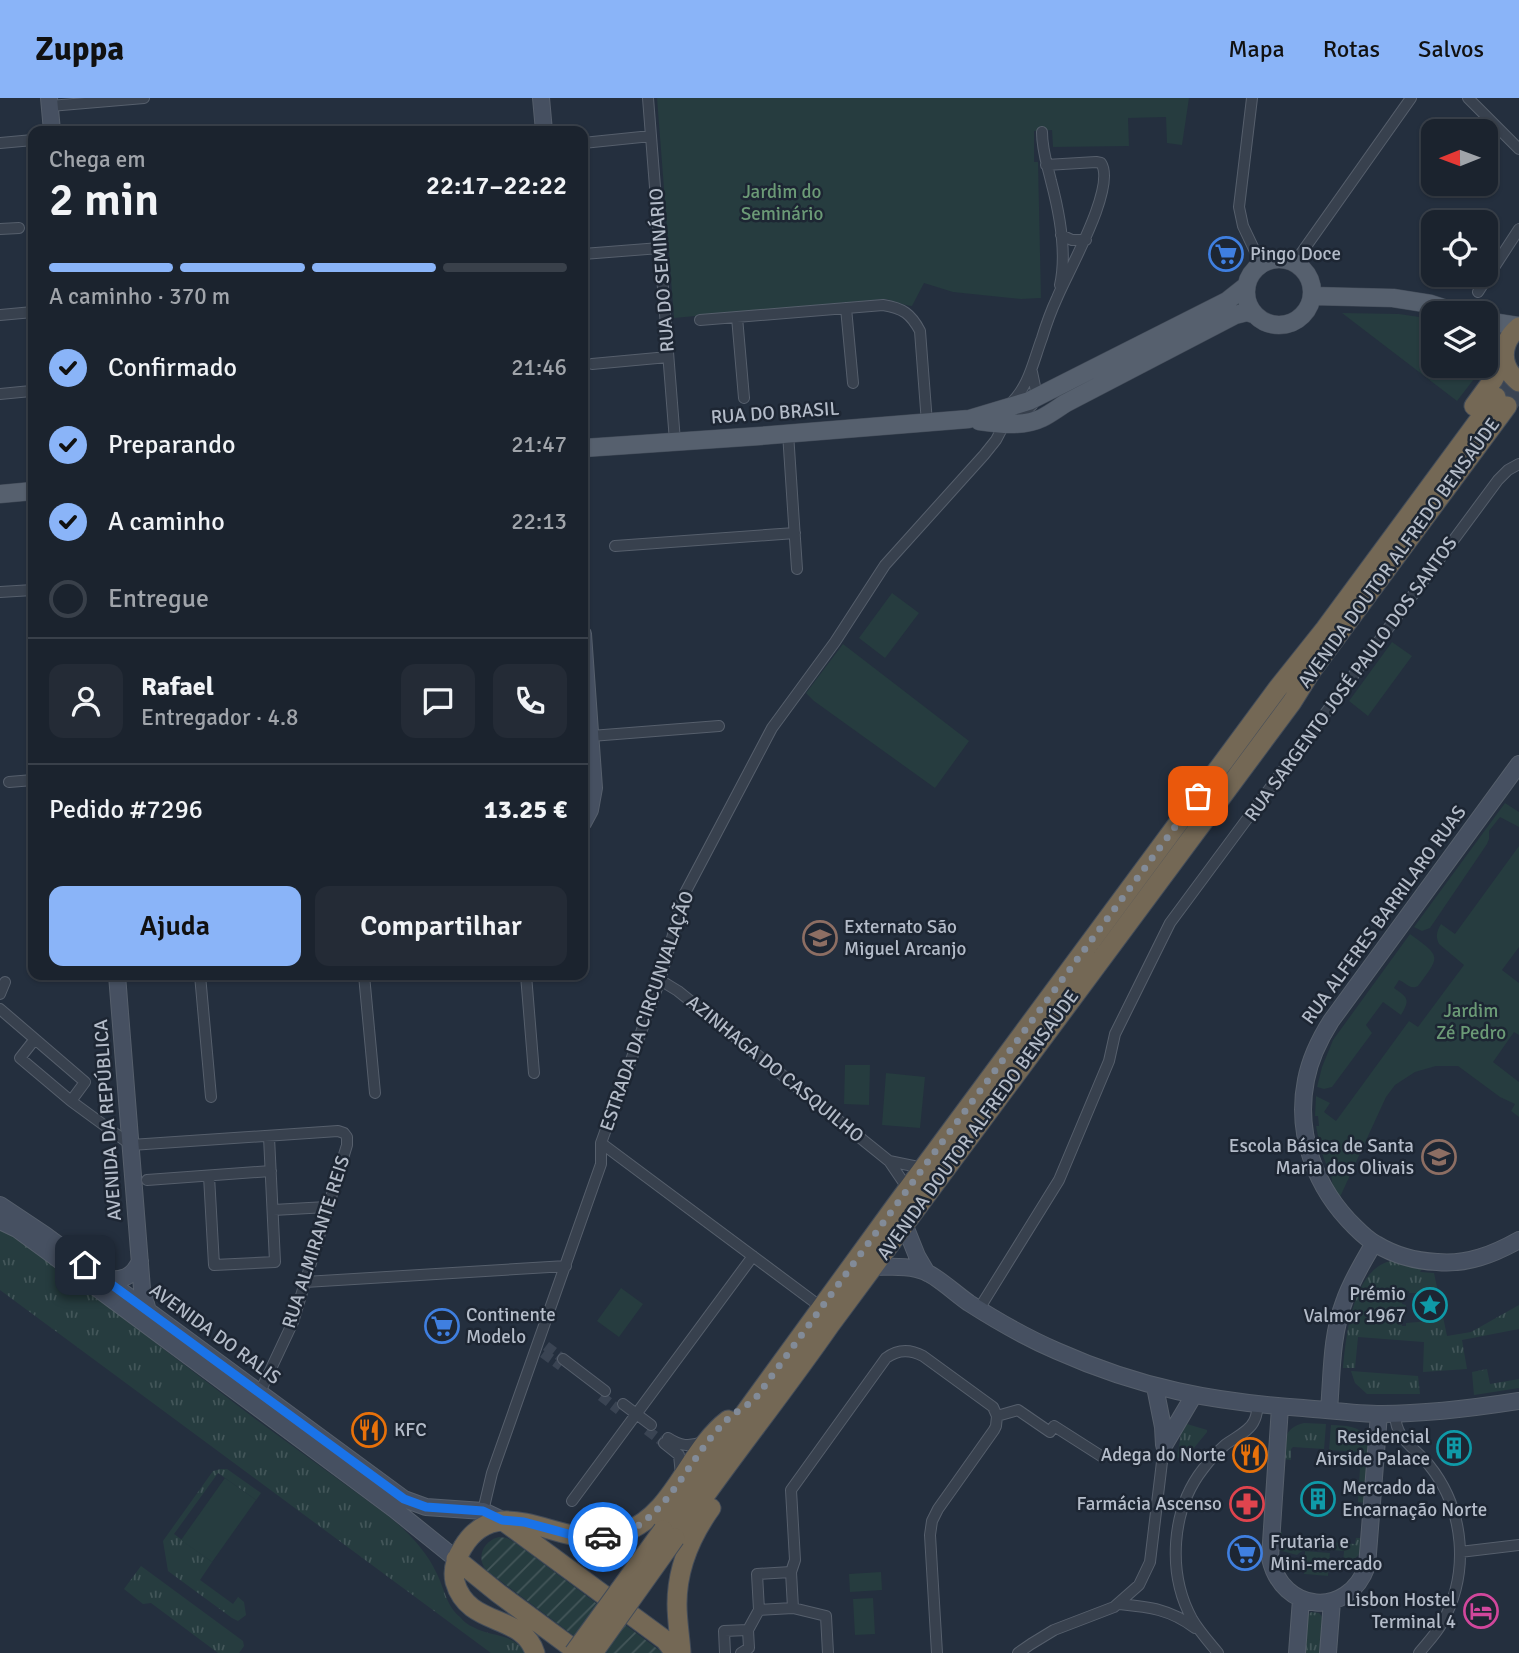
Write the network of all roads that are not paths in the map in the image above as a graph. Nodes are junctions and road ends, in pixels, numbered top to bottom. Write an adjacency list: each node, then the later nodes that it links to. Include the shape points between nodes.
1 (134, 98): 2 (street); 8 (street)
2 (144, 98)
3 (541, 98): 10 (street)
4 (648, 98): 12 (street, RUA DO SEMINÁRIO)
5 (1252, 98): 26 (street, via 1239,207)
6 (1411, 98): 25 (street)
7 (1468, 98): 16 (street)
8 (49, 102): 9 (street)
9 (51, 126)
10 (544, 126)
11 (1042, 132): 17 (street)
12 (651, 136): 14 (street); 23 (street, RUA DO SEMINÁRIO)
13 (28, 140): 15 (street)
14 (588, 142)
15 (0, 143)
16 (1519, 149)
17 (1046, 165): 21 (street); 22 (street, via 1103,165 1102,188)
18 (19, 228): 19 (street)
19 (0, 229)
20 (1519, 229): 28 (street)
21 (1061, 235): 22 (street); 29 (street)
22 (1086, 240): 29 (street)
23 (660, 248): 24 (street); 42 (street, RUA DO SEMINÁRIO)
24 (588, 254)
25 (1295, 262): 26 (main road, via 1282,258); 30 (main road, via 1311,282)
26 (1261, 264): 27 (main road)
27 (1246, 286): 34 (main road); 49 (main road, RUA DO BRASIL, via 1207,312)
28 (1478, 292)
29 (1058, 295): 44 (street)
30 (1313, 296): 31 (main road); 34 (main road, via 1301,318 1289,325 1276,326)
31 (1421, 302)
32 (846, 308): 36 (street); 46 (street); 54 (street, via 883,304 913,318 920,331)
33 (28, 312): 35 (street)
34 (1253, 314): 52 (main road, RUA DO BRASIL, via 1235,315)
35 (0, 315)
36 (737, 317): 37 (street); 50 (street)
37 (701, 320)
38 (1498, 323): 39 (main road)
39 (1519, 326): 41 (highway, AVENIDA DOUTOR ALFREDO BENSAÚDE, via 1506,342)
40 (1498, 349): 41 (main road)
41 (1504, 356): 45 (highway, via 1508,371); 66 (highway, AVENIDA DOUTOR ALFREDO BENSAÚDE, via 1493,380 1305,634)
42 (668, 357): 43 (street); 56 (street, RUA DO SEMINÁRIO)
43 (592, 364)
44 (1032, 372): 49 (street); 49 (street)
45 (1519, 382)
46 (853, 383)
47 (28, 391): 48 (street)
48 (0, 394)
49 (1031, 396): 52 (street, via 1040,410); 53 (main road, RUA DO BRASIL)
50 (744, 398)
51 (1508, 405): 66 (highway, AVENIDA DOUTOR ALFREDO BENSAÚDE, via 1325,629); 66 (highway, AVENIDA DOUTOR ALFREDO BENSAÚDE, via 1353,635 1319,678)
52 (1051, 412): 53 (main road, RUA DO BRASIL, via 1031,421)
53 (1004, 416): 54 (main road, RUA DO BRASIL, via 992,423 969,419); 78 (street, ESTRADA DA CIRCUNVALAÇÃO, via 996,440 885,565 772,728 685,893)
54 (927, 423): 55 (main road, RUA DO BRASIL)
55 (789, 433): 56 (main road, RUA DO BRASIL); 61 (street)
56 (675, 441): 57 (main road, RUA DO BRASIL)
57 (588, 449)
58 (1519, 464): 111 (street, RUA SARGENTO JOSÉ PAULO DOS SANTOS, via 1498,480 1170,923 1115,1034 1109,1061 1059,1180)
59 (28, 491): 60 (main road)
60 (0, 494)
61 (795, 533): 62 (street); 63 (street)
62 (615, 546)
63 (797, 569)
64 (28, 590): 65 (street)
65 (0, 592)
66 (1285, 695): 91 (highway, AVENIDA DOUTOR ALFREDO BENSAÚDE); 100 (highway, AVENIDA DOUTOR ALFREDO BENSAÚDE)
67 (588, 698): 69 (street)
68 (719, 726): 69 (street)
69 (591, 736): 73 (street, via 594,788)
70 (1519, 764): 102 (street, RUA ALFERES BARRILARO RUAS, via 1331,1021 1310,1063 1303,1111 1310,1157 1331,1199)
71 (28, 780): 72 (street)
72 (9, 782)
73 (588, 813)
74 (117, 980): 89 (street, AVENIDA DA REPÚBLICA)
75 (201, 980): 85 (street)
76 (364, 980): 84 (street)
77 (526, 980): 83 (street)
78 (660, 980): 88 (street, ESTRADA DA CIRCUNVALAÇÃO); 90 (street, AZINHAGA DO CASQUILHO)
79 (5, 982): 80 (street)
80 (0, 994)
81 (0, 1009): 82 (street)
82 (36, 1039): 86 (street, via 85,1082); 86 (street, via 20,1058)
83 (534, 1073)
84 (375, 1093)
85 (211, 1097)
86 (71, 1101): 89 (street)
87 (269, 1137): 89 (street, RUA ALMIRANTE REIS); 92 (street); 97 (street, RUA ALMIRANTE REIS, via 344,1133 347,1145)
88 (601, 1143): 103 (street); 105 (street, ESTRADA DA CIRCUNVALAÇÃO, via 601,1164)
89 (131, 1145): 104 (street, AVENIDA DA REPÚBLICA)
90 (889, 1161): 91 (street, AZINHAGA DO CASQUILHO); 95 (street, AZINHAGA DO CASQUILHO)
91 (923, 1168): 95 (highway, AVENIDA DOUTOR ALFREDO BENSAÚDE)
92 (271, 1171): 93 (street); 98 (street)
93 (209, 1175): 94 (street); 98 (street, via 214,1265 275,1262)
94 (147, 1180)
95 (908, 1189): 110 (highway, AVENIDA DOUTOR ALFREDO BENSAÚDE)
96 (0, 1205): 108 (street, AVENIDA DO RALIS)
97 (327, 1208): 98 (street); 109 (street, RUA ALMIRANTE REIS)
98 (273, 1210)
99 (0, 1221): 139 (street, AVENIDA DO RALIS, via 17,1229)
100 (905, 1226): 106 (highway, AVENIDA DOUTOR ALFREDO BENSAÚDE); 107 (street)
101 (1519, 1240): 102 (street, RUA ALFERES BARRILARO RUAS, via 1481,1257 1446,1262 1410,1258)
102 (1374, 1243): 124 (street, via 1339,1317)
103 (753, 1256): 110 (street); 127 (street)
104 (140, 1261): 108 (street, via 125,1279); 112 (street, AVENIDA DA REPÚBLICA)
105 (566, 1266): 109 (street); 134 (street, ESTRADA DA CIRCUNVALAÇÃO, via 541,1347 492,1473)
106 (874, 1267): 107 (street); 114 (highway, AVENIDA DOUTOR ALFREDO BENSAÚDE)
107 (927, 1273): 111 (street)
108 (105, 1279): 112 (street, AVENIDA DO RALIS)
109 (305, 1282): 116 (street, RUA ALMIRANTE REIS, via 293,1322)
110 (821, 1307): 119 (highway, AVENIDA DOUTOR ALFREDO BENSAÚDE)
111 (979, 1309): 115 (street, via 1055,1350)
112 (148, 1311): 116 (street, AVENIDA DO RALIS)
113 (562, 1363): 117 (street)
114 (796, 1374): 136 (highway, AVENIDA DOUTOR ALFREDO BENSAÚDE); 153 (highway, via 687,1549 677,1601)
115 (1155, 1387): 118 (street); 130 (street)
116 (260, 1392): 134 (street, AVENIDA DO RALIS, via 404,1499 433,1508)
117 (603, 1394)
118 (1194, 1395): 121 (street); 130 (street)
119 (755, 1399): 129 (highway); 136 (highway, AVENIDA DOUTOR ALFREDO BENSAÚDE, via 694,1483)
120 (1519, 1401): 125 (street)
121 (1258, 1405): 123 (street); 147 (street, via 1251,1426 1203,1469 1182,1511 1176,1542 1177,1574 1185,1604)
122 (621, 1407): 127 (street)
123 (1280, 1408): 124 (street); 141 (street, via 1270,1558 1280,1584)
124 (1329, 1410): 125 (street)
125 (1387, 1414): 138 (street, via 1444,1488 1455,1517); 142 (street, via 1367,1566 1360,1583)
126 (997, 1416): 131 (street, via 1018,1410 1050,1432 1054,1426); 140 (street, via 990,1403 923,1356 908,1350 890,1355 791,1490 795,1560); 157 (street, via 994,1430 932,1521)
127 (634, 1417): 128 (street); 133 (street)
128 (649, 1428)
129 (709, 1440): 132 (highway); 132 (street, via 690,1446 666,1441 678,1455)
130 (1164, 1445): 143 (street, via 1150,1562 1139,1585)
131 (1101, 1456)
132 (681, 1478): 135 (highway, via 659,1510 625,1532 595,1538)
133 (572, 1501)
134 (483, 1511): 135 (street)
135 (502, 1520): 139 (highway, via 483,1525); 152 (highway, via 665,1640)
136 (669, 1534): 149 (highway, AVENIDA DOUTOR ALFREDO BENSAÚDE, bridge); 151 (highway, AVENIDA DOUTOR ALFREDO BENSAÚDE, bridge)
137 (1519, 1545): 138 (street)
138 (1460, 1552): 162 (street, via 1458,1579 1448,1609)
139 (456, 1559): 148 (highway, via 456,1583 467,1603 524,1634); 150 (highway)
140 (791, 1572): 144 (street); 145 (street, via 757,1574)
141 (1301, 1599): 142 (street); 160 (street)
142 (1332, 1601): 161 (street)
143 (1119, 1604): 147 (street, via 1164,1611); 158 (street, via 1054,1630)
144 (793, 1608): 145 (street); 156 (street, via 826,1616)
145 (759, 1610): 146 (street)
146 (748, 1630): 154 (street, via 723,1631); 155 (street, via 749,1648)
147 (1201, 1633): 159 (street)
148 (535, 1653)
149 (574, 1653)
150 (579, 1653)
151 (593, 1653)
152 (674, 1653)
153 (681, 1653)
154 (725, 1653)
155 (741, 1653)
156 (828, 1653)
157 (937, 1653)
158 (1018, 1653)
159 (1219, 1653)
160 (1297, 1653)
161 (1328, 1653)
162 (1419, 1653)

